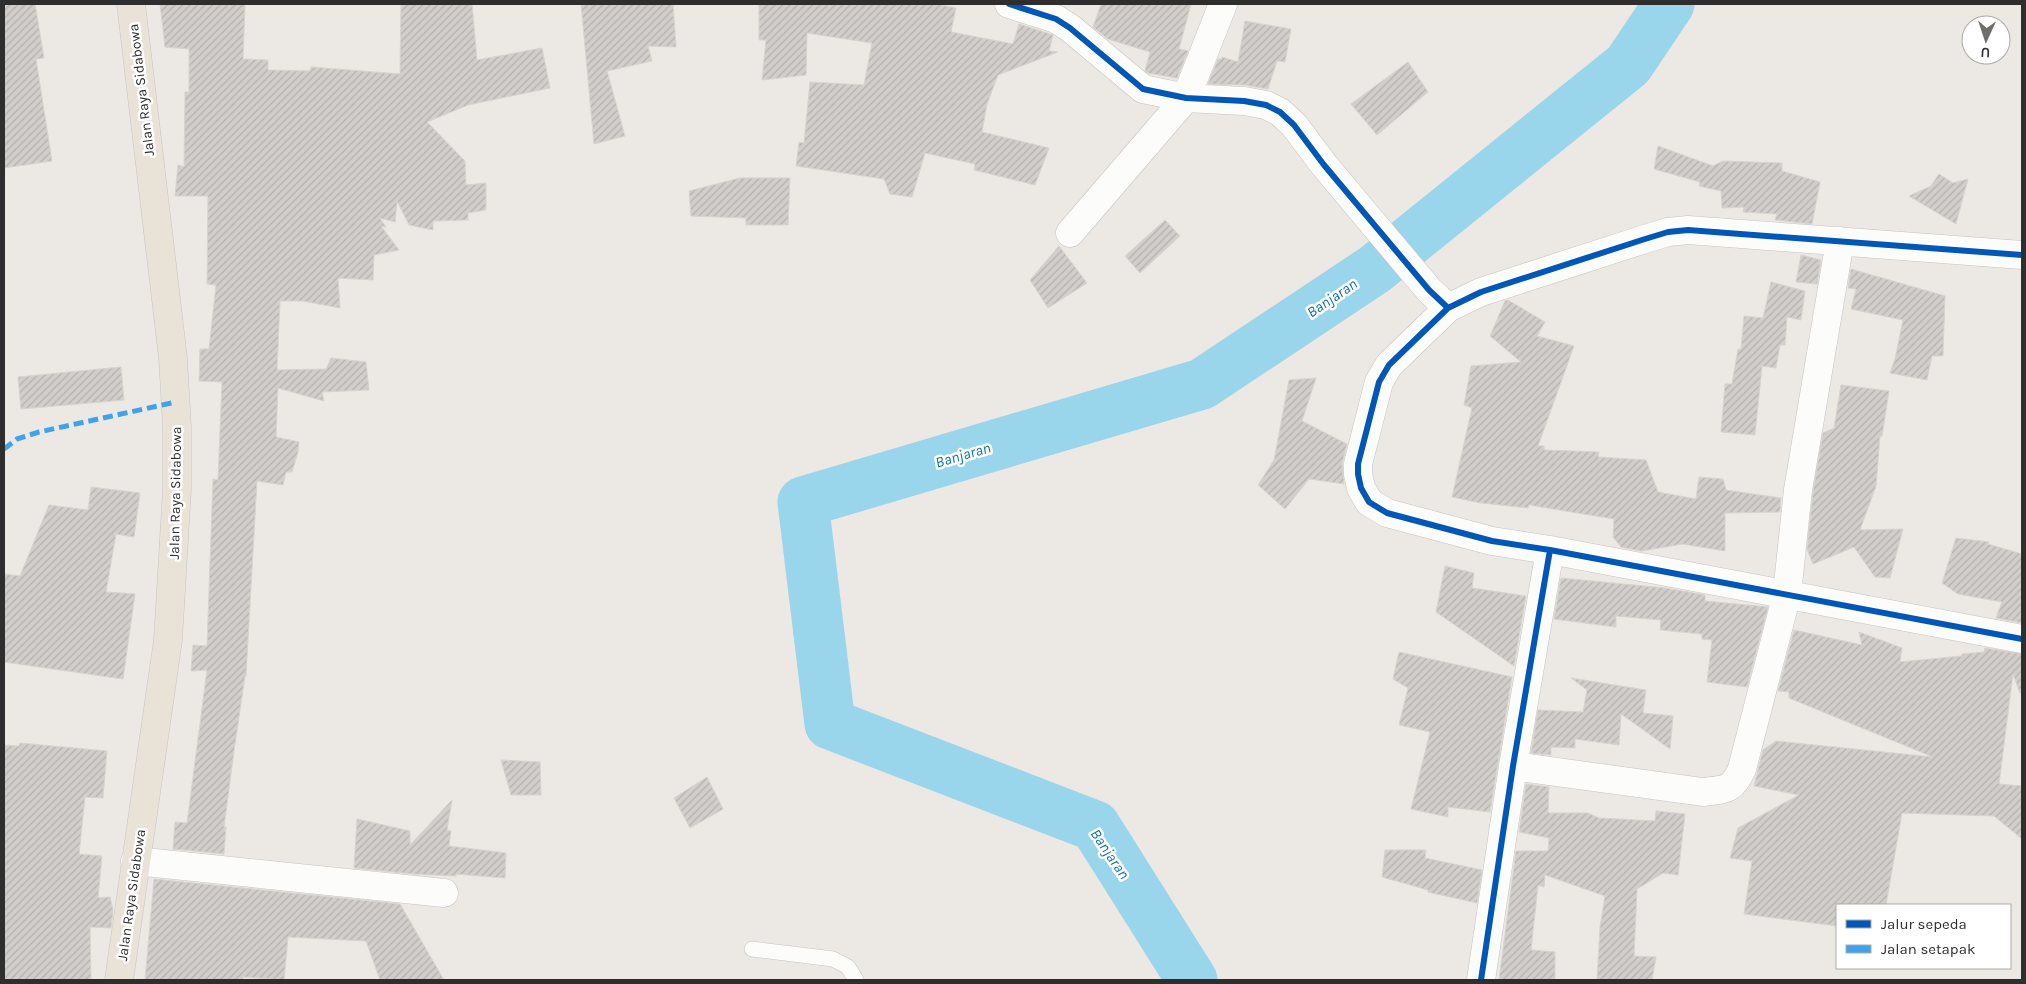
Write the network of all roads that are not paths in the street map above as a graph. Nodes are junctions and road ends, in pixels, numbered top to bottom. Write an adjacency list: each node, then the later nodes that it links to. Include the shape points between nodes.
1 (130, 4): 13 (highway, Jalan Raya Sidabowa, via 173,358 178,427 171,616)
2 (1009, 4): 4 (street, via 1056,19 1143,89)
3 (1224, 4): 4 (street)
4 (1186, 98): 5 (street); 8 (street, via 1244,100 1280,112)
5 (1070, 233)
6 (1840, 241): 7 (street); 8 (street, via 1688,230 1668,232 1481,292); 10 (street, via 1798,490)
7 (2022, 255)
8 (1439, 299): 9 (street, via 1379,382 1358,464 1361,488 1370,502 1387,513 1492,541)
9 (1550, 550): 10 (street); 12 (street)
10 (1787, 594): 11 (street); 12 (street, via 1742,769 1729,788 1704,792)
11 (2022, 639)
12 (1513, 766): 18 (street)
13 (135, 862): 14 (street); 16 (highway, Jalan Raya Sidabowa)
14 (444, 893)
15 (752, 949): 17 (lane, via 833,959 848,968)
16 (119, 980)
17 (856, 980)
18 (1481, 980)

